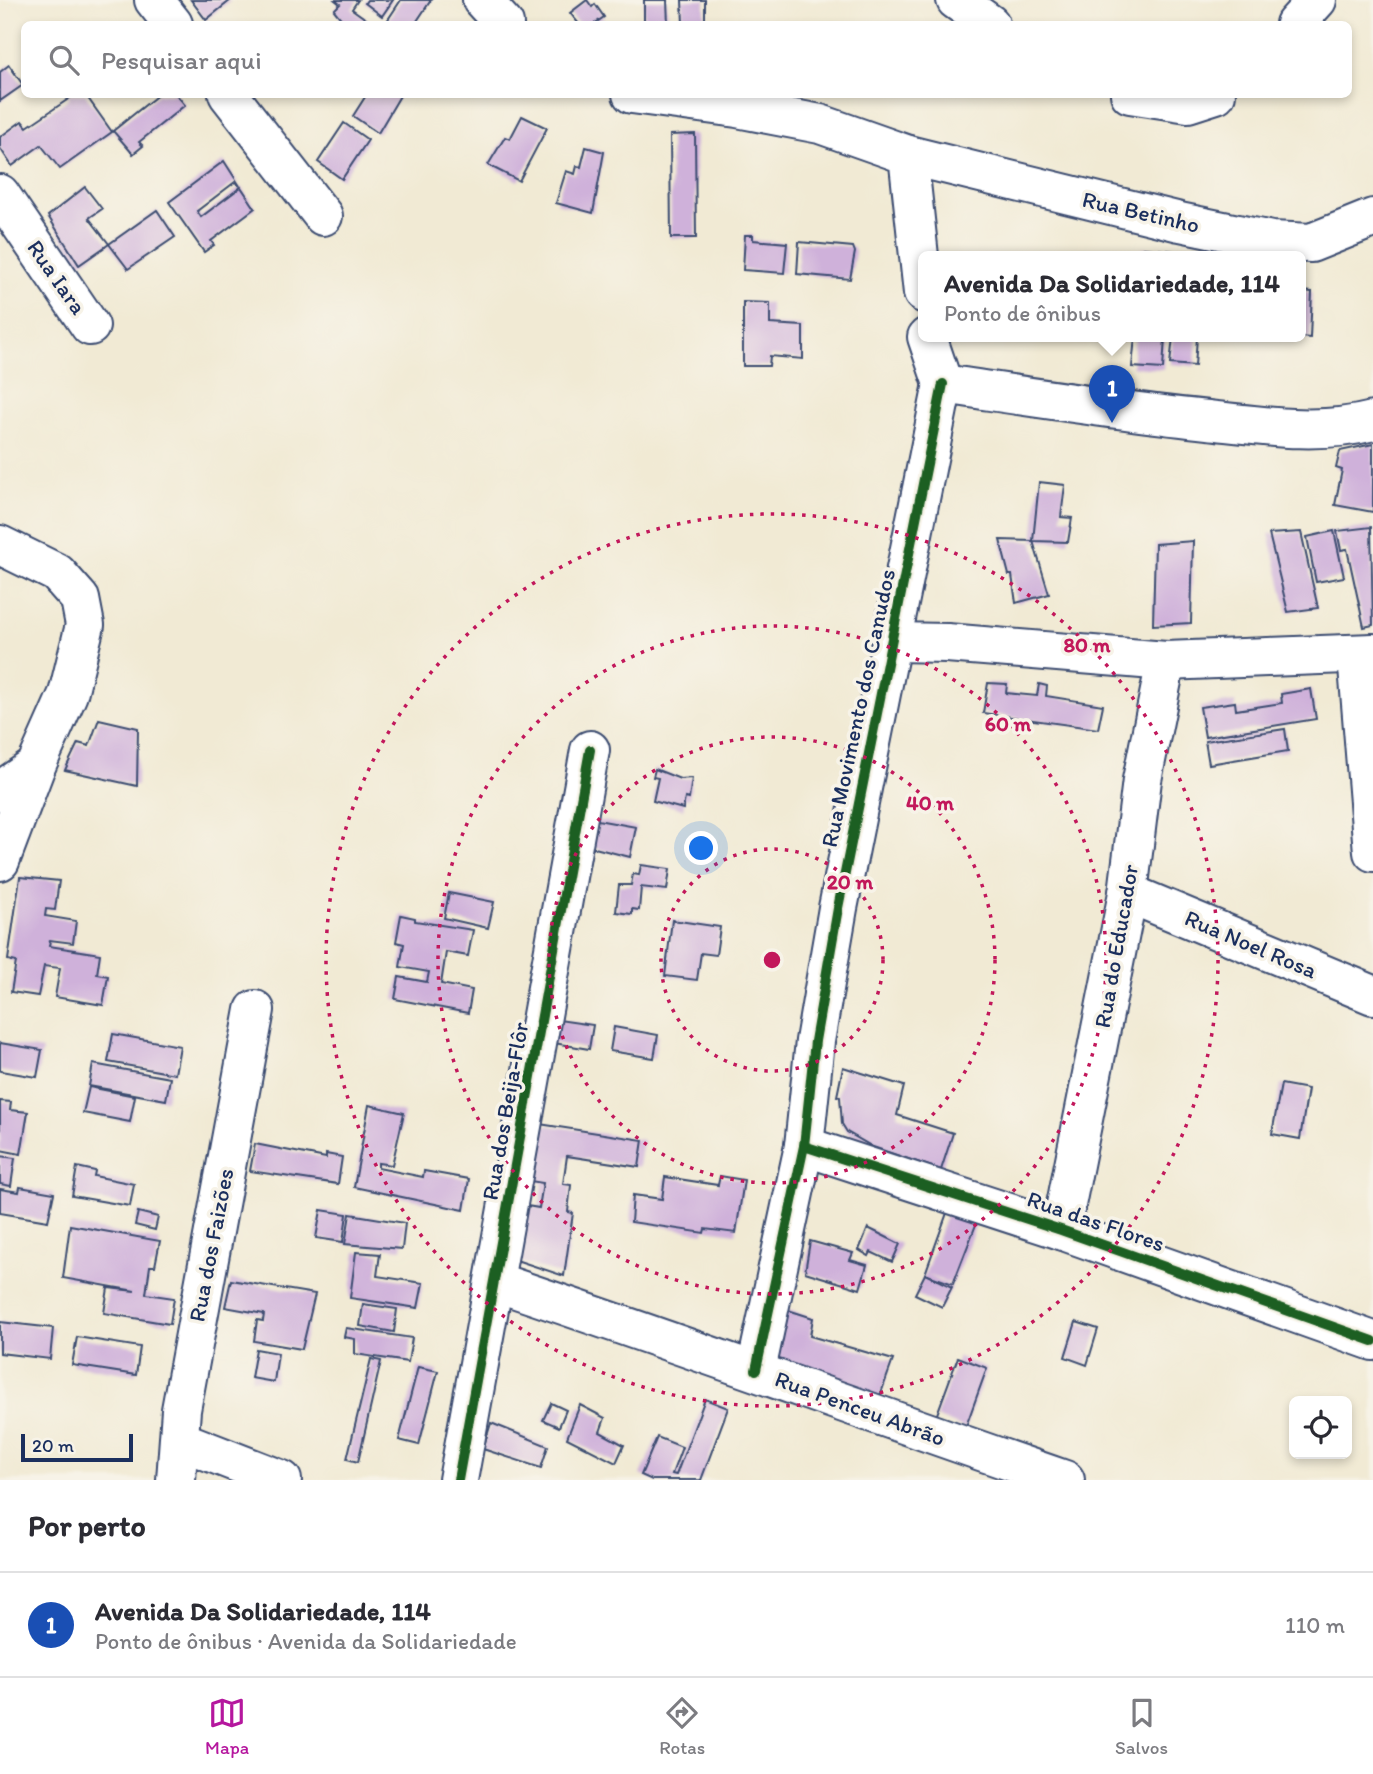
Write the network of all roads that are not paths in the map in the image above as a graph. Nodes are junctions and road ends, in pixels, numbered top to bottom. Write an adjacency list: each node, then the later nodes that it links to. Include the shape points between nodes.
1 (154, 0): 5 (street)
2 (482, 0): 6 (street)
3 (956, 0): 7 (street)
4 (1317, 0): 8 (street)
5 (171, 21)
6 (501, 21)
7 (986, 21)
8 (1298, 21)
9 (231, 98): 15 (street)
10 (662, 98): 13 (street, Rua Betinho, via 820,124)
11 (1156, 98): 12 (street, via 1188,103)
12 (1204, 98)
13 (908, 155): 16 (street, Rua Betinho, via 1272,241 1311,243); 17 (street)
14 (0, 194): 18 (street, Rua Iara)
15 (323, 216)
16 (1373, 218)
17 (918, 251)
18 (90, 326)
19 (929, 342): 20 (street)
20 (943, 384): 21 (street, via 1290,429); 23 (street, Rua Movimento dos Canudos)
21 (1373, 421)
22 (0, 545): 27 (street, via 57,573 80,599 85,625 68,694)
23 (894, 642): 25 (street); 34 (street, Rua Movimento dos Canudos, via 838,908 815,1041)
24 (1365, 654): 25 (street); 29 (street, via 1366,788)
25 (1166, 661): 31 (street, Rua do Educador, via 1142,780)
26 (590, 750): 36 (street, Rua dos Beija-Flôr)
27 (36, 766): 28 (street); 30 (street)
28 (0, 791)
29 (1373, 852)
30 (0, 861)
31 (1128, 892): 32 (street, Rua Noel Rosa); 35 (street, Rua do Educador)
32 (1373, 995)
33 (255, 1010): 39 (street, Rua dos Faizões, via 180,1410)
34 (804, 1146): 35 (street, Rua das Flores); 38 (street, Rua Movimento dos Canudos)
35 (1061, 1230): 37 (street, Rua das Flores)
36 (496, 1282): 38 (street, Rua Penceu Abrão); 42 (street, Rua dos Beija-Flôr)
37 (1373, 1341)
38 (756, 1370): 43 (street, Rua Penceu Abrão)
39 (179, 1440): 40 (street, Rua dos Faizões); 41 (street)
40 (176, 1480)
41 (282, 1480)
42 (458, 1480)
43 (1065, 1480)

